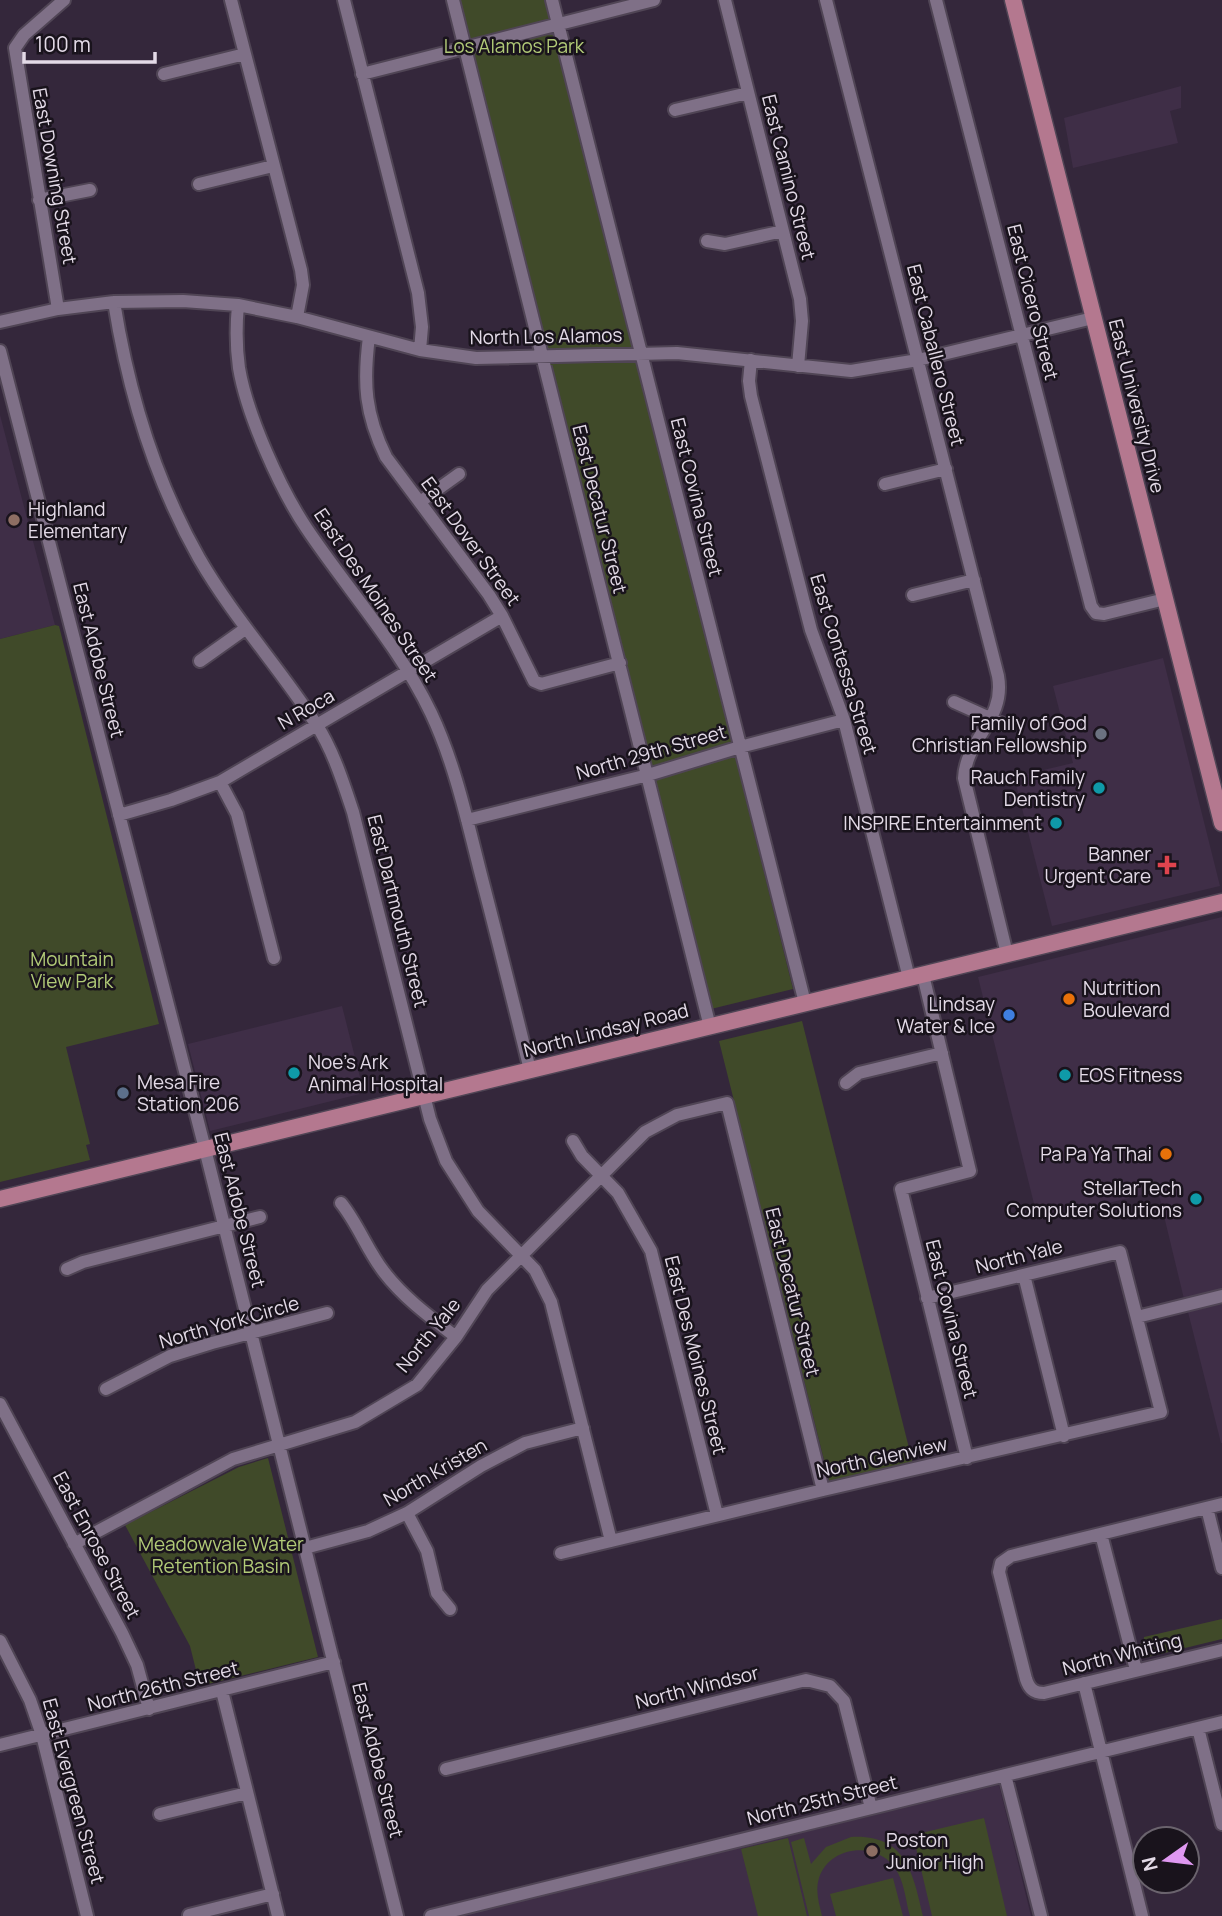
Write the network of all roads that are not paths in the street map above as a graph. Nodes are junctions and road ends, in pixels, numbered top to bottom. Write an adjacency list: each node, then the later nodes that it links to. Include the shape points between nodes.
1 (64, 0): 21 (street, East Downing Street, via 15,48)
2 (231, 0): 13 (street)
3 (344, 0): 15 (street)
4 (453, 0): 12 (street, East Decatur Street)
5 (552, 0): 11 (street, East Covina Street)
6 (654, 0): 11 (street)
7 (725, 0): 16 (street, East Camino Street)
8 (826, 0): 37 (street, East Caballero Street)
9 (936, 0): 30 (street, East Cicero Street)
10 (1013, 0): 28 (main road, East University Drive)
11 (558, 24): 12 (street); 34 (street, East Covina Street)
12 (464, 47): 15 (street); 35 (street, East Decatur Street)
13 (245, 54): 14 (street); 18 (street)
14 (164, 74)
15 (362, 74): 32 (street, via 418,293)
16 (748, 93): 17 (street); 22 (street, East Camino Street)
17 (675, 110)
18 (273, 166): 19 (street); 27 (street, via 301,270)
19 (199, 184)
20 (90, 190): 21 (street)
21 (39, 200): 26 (street, East Downing Street)
22 (783, 230): 23 (street, via 732,243); 38 (street, East Camino Street, via 801,310)
23 (707, 241)
24 (114, 302): 25 (street, North Los Alamos); 26 (street, North Los Alamos); 47 (street, East Dartmouth Street, via 135,401 162,478 200,559)
25 (238, 305): 27 (street, North Los Alamos); 50 (street, East Des Moines Street, via 240,375 278,477 305,527)
26 (58, 309): 29 (street, North Los Alamos)
27 (297, 317): 31 (street, North Los Alamos)
28 (1093, 318): 30 (street, North Los Alamos); 45 (main road, East University Drive)
29 (0, 323)
30 (1021, 335): 37 (street, North Los Alamos); 45 (street, East Cicero Street, via 1089,601 1096,612 1108,614)
31 (369, 337): 32 (street, North Los Alamos); 42 (street, East Dover Street, via 364,370 371,421 386,457)
32 (420, 350): 35 (street, North Los Alamos, via 476,358)
33 (0, 351): 58 (street, East Adobe Street)
34 (640, 354): 35 (street, North Los Alamos); 36 (street, North Los Alamos); 55 (street, East Covina Street)
35 (542, 358): 49 (street, East Decatur Street)
36 (751, 360): 38 (street, North Los Alamos); 52 (street, East Contessa Street, via 751,396 811,630)
37 (918, 360): 38 (street, North Los Alamos, via 851,371); 39 (street, East Caballero Street)
38 (798, 366)
39 (946, 469): 41 (street); 43 (street, East Caballero Street)
40 (459, 474): 42 (street)
41 (885, 484)
42 (420, 502): 46 (street, East Dover Street)
43 (974, 580): 44 (street); 53 (street, East Caballero Street, via 1000,686)
44 (914, 595)
45 (1165, 599): 60 (main road, East University Drive)
46 (502, 616): 49 (street, East Dover Street, via 536,684); 50 (street, N Roca)
47 (246, 629): 48 (street); 54 (street, East Dartmouth Street)
48 (200, 661)
49 (620, 663): 56 (street, East Decatur Street)
50 (409, 671): 54 (street, N Roca); 59 (street, East Des Moines Street, via 450,761)
51 (954, 702): 53 (street)
52 (844, 720): 55 (street, North 29th Street); 64 (street, East Contessa Street)
53 (997, 722): 62 (street, East Caballero Street, via 968,759 964,778)
54 (317, 725): 57 (street, N Roca); 70 (street, East Dartmouth Street, via 353,812)
55 (740, 747): 56 (street, North 29th Street); 65 (street, East Covina Street)
56 (648, 775): 59 (street, North 29th Street); 66 (street, East Decatur Street)
57 (220, 782): 58 (street, N Roca); 63 (street, via 237,814)
58 (119, 815): 73 (street, East Adobe Street)
59 (467, 820): 68 (street, East Des Moines Street)
60 (1222, 822)
61 (1222, 902): 62 (main road, North Lindsay Road)
62 (1007, 954): 64 (main road, North Lindsay Road)
63 (274, 958)
64 (916, 976): 65 (main road, North Lindsay Road); 67 (street, East Contessa Street)
65 (805, 1003): 66 (main road, North Lindsay Road)
66 (710, 1027): 68 (main road, North Lindsay Road)
67 (942, 1053): 69 (street, via 859,1073); 75 (street, East Contessa Street, via 970,1171)
68 (530, 1070): 70 (main road, North Lindsay Road)
69 (846, 1083)
70 (425, 1096): 73 (main road, North Lindsay Road); 80 (street, East Dartmouth Street, via 446,1161 478,1211)
71 (727, 1103): 74 (street, North Yale, via 677,1115 645,1132); 95 (street, East Decatur Street)
72 (573, 1141): 74 (street, East Des Moines Street)
73 (205, 1149): 76 (main road, North Lindsay Road); 79 (street, East Adobe Street)
74 (601, 1175): 80 (street, North Yale); 99 (street, East Des Moines Street, via 618,1193 650,1251)
75 (901, 1189): 84 (street, East Covina Street)
76 (0, 1199)
77 (341, 1203): 88 (street, via 384,1273 420,1311)
78 (260, 1217): 79 (street)
79 (224, 1226): 81 (street); 87 (street, East Adobe Street)
80 (521, 1255): 88 (street, North Yale, via 487,1290); 91 (street, East Dartmouth Street, via 535,1270 551,1301)
81 (66, 1269)
82 (1024, 1275): 84 (street, North Yale); 86 (street, North Yale, via 1120,1252); 92 (street)
83 (1222, 1296): 86 (street)
84 (927, 1298): 94 (street, East Covina Street)
85 (327, 1313): 87 (street, North York Circle)
86 (1137, 1317): 92 (street, North Glenview, via 1161,1412)
87 (251, 1333): 89 (street, North York Circle, via 170,1356); 93 (street, East Adobe Street)
88 (456, 1337): 93 (street, North Yale, via 417,1385 355,1422)
89 (106, 1389)
90 (0, 1405): 102 (street, East Enrose Street)
91 (583, 1427): 98 (street, North Kristen, via 525,1443); 101 (street, East Dartmouth Street)
92 (1064, 1436): 94 (street, North Glenview)
93 (279, 1444): 102 (street, North Yale, via 220,1465); 103 (street, East Adobe Street)
94 (967, 1458): 95 (street, North Glenview)
95 (823, 1490): 99 (street, North Glenview)
96 (1222, 1504): 97 (street)
97 (1207, 1508): 100 (street); 105 (street)
98 (407, 1513): 103 (street, North Kristen, via 368,1531); 106 (street, via 427,1551 437,1593)
99 (717, 1515): 101 (street, North Glenview)
100 (1101, 1534): 110 (street); 111 (street, North Whiting, via 1011,1556 1001,1563 1000,1577 1032,1690 1044,1693)
101 (611, 1541): 104 (street, North Glenview)
102 (74, 1544): 113 (street, East Enrose Street, via 137,1665)
103 (305, 1548): 109 (street, East Adobe Street)
104 (561, 1553)
105 (1222, 1568)
106 (450, 1609)
107 (0, 1641): 116 (street, East Evergreen Street)
108 (1222, 1650): 110 (street, North Whiting)
109 (334, 1662): 112 (street, North 26th Street); 129 (street, East Adobe Street)
110 (1136, 1670): 111 (street, North Whiting)
111 (1084, 1683): 118 (street)
112 (222, 1691): 113 (street, North 26th Street); 121 (street)
113 (149, 1709): 116 (street, North 26th Street)
114 (1222, 1722): 115 (street, North 25th Street)
115 (1198, 1728): 118 (street, North 25th Street); 124 (street)
116 (42, 1735): 117 (street, North 26th Street); 127 (street, East Evergreen Street)
117 (0, 1745)
118 (1101, 1752): 120 (street, North 25th Street); 132 (street)
119 (446, 1769): 122 (street, North Windsor, via 806,1680 830,1686 844,1701)
120 (1005, 1775): 122 (street, North 25th Street); 131 (street)
121 (247, 1793): 123 (street); 125 (street)
122 (871, 1808): 130 (street, North 25th Street)
123 (160, 1814)
124 (1222, 1824)
125 (273, 1894): 126 (street); 128 (street)
126 (189, 1915)
127 (87, 1916)
128 (278, 1916)
129 (397, 1916)
130 (431, 1916)
131 (1041, 1916)
132 (1142, 1916)

